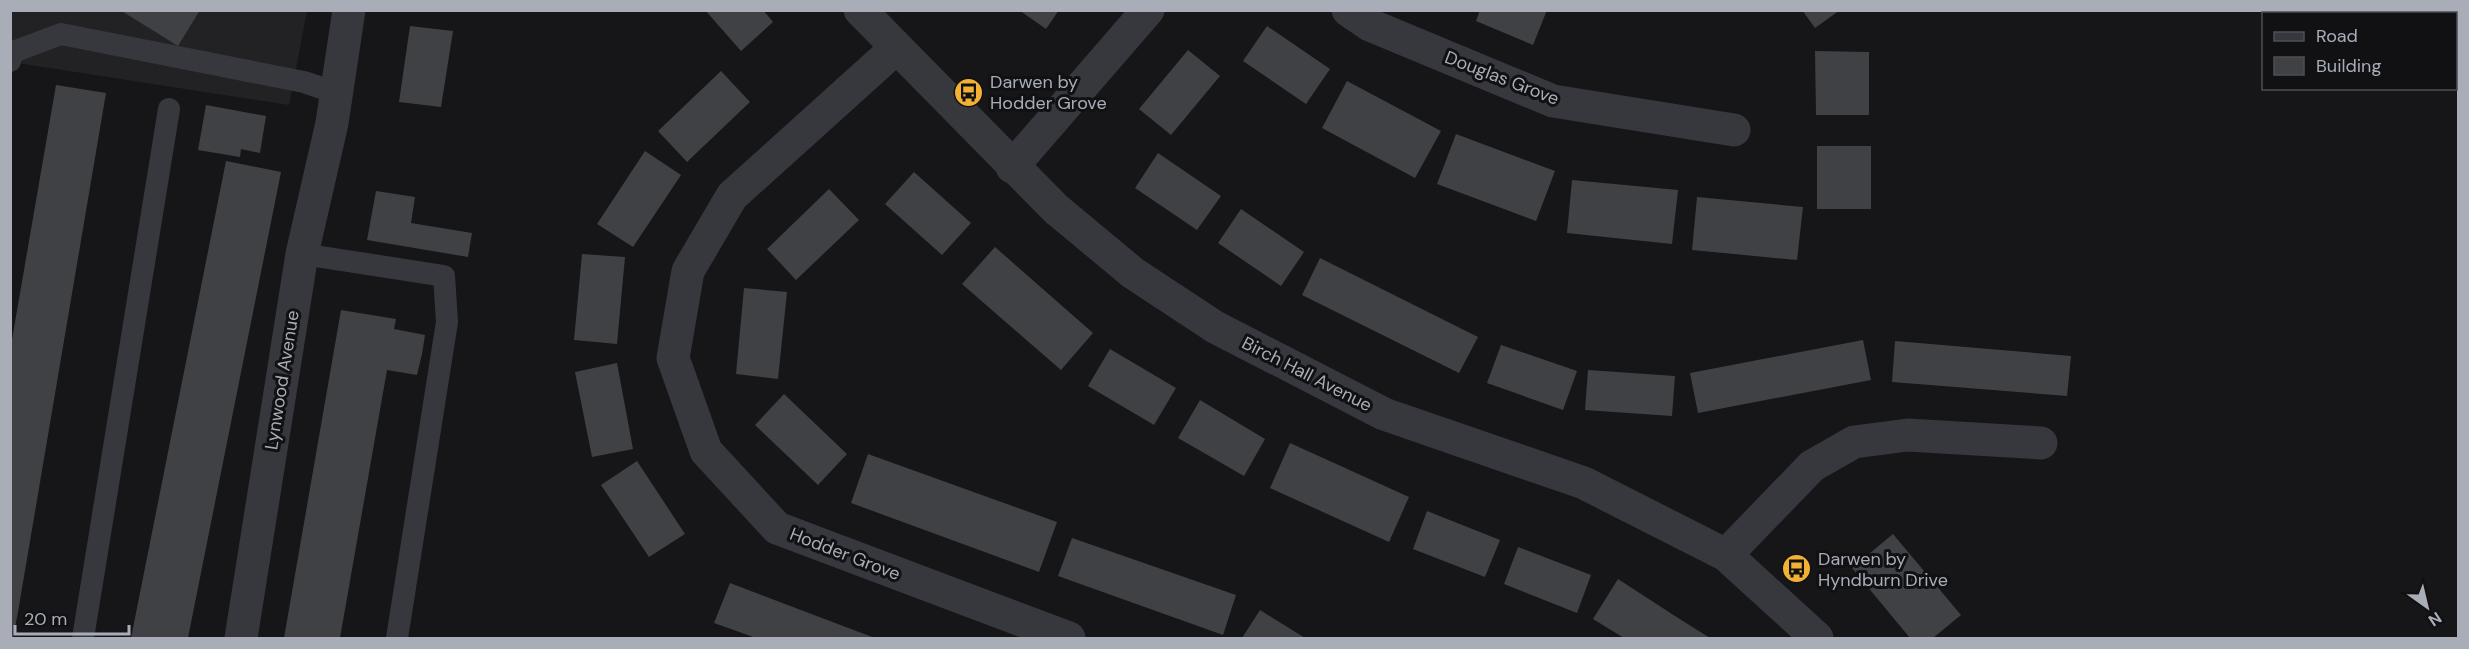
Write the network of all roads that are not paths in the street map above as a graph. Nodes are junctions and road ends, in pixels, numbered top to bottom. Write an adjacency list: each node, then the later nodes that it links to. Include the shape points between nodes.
1 (349, 10): 7 (street)
2 (860, 10): 5 (street, Birch Hall Avenue)
3 (1148, 10): 10 (street)
4 (1348, 10): 9 (street, Douglas Grove, via 1370,25 1553,101)
5 (895, 49): 10 (street, Birch Hall Avenue); 17 (street, Hodder Grove, via 732,196 688,272 673,358 706,451 777,528)
6 (10, 61): 7 (lane, via 13,52 61,34 304,82)
7 (334, 108): 11 (street, Lynwood Avenue)
8 (169, 109): 14 (lane)
9 (1734, 130)
10 (1012, 167): 13 (street, Birch Hall Avenue, via 1133,273 1215,327 1384,414 1584,483)
11 (302, 254): 15 (street, Lynwood Avenue); 16 (lane, via 444,276 447,322)
12 (2041, 443): 13 (street, via 1908,435 1854,442 1812,466)
13 (1726, 555): 18 (street, Birch Hall Avenue)
14 (82, 639)
15 (241, 639)
16 (397, 639)
17 (1069, 639)
18 (1817, 639)

